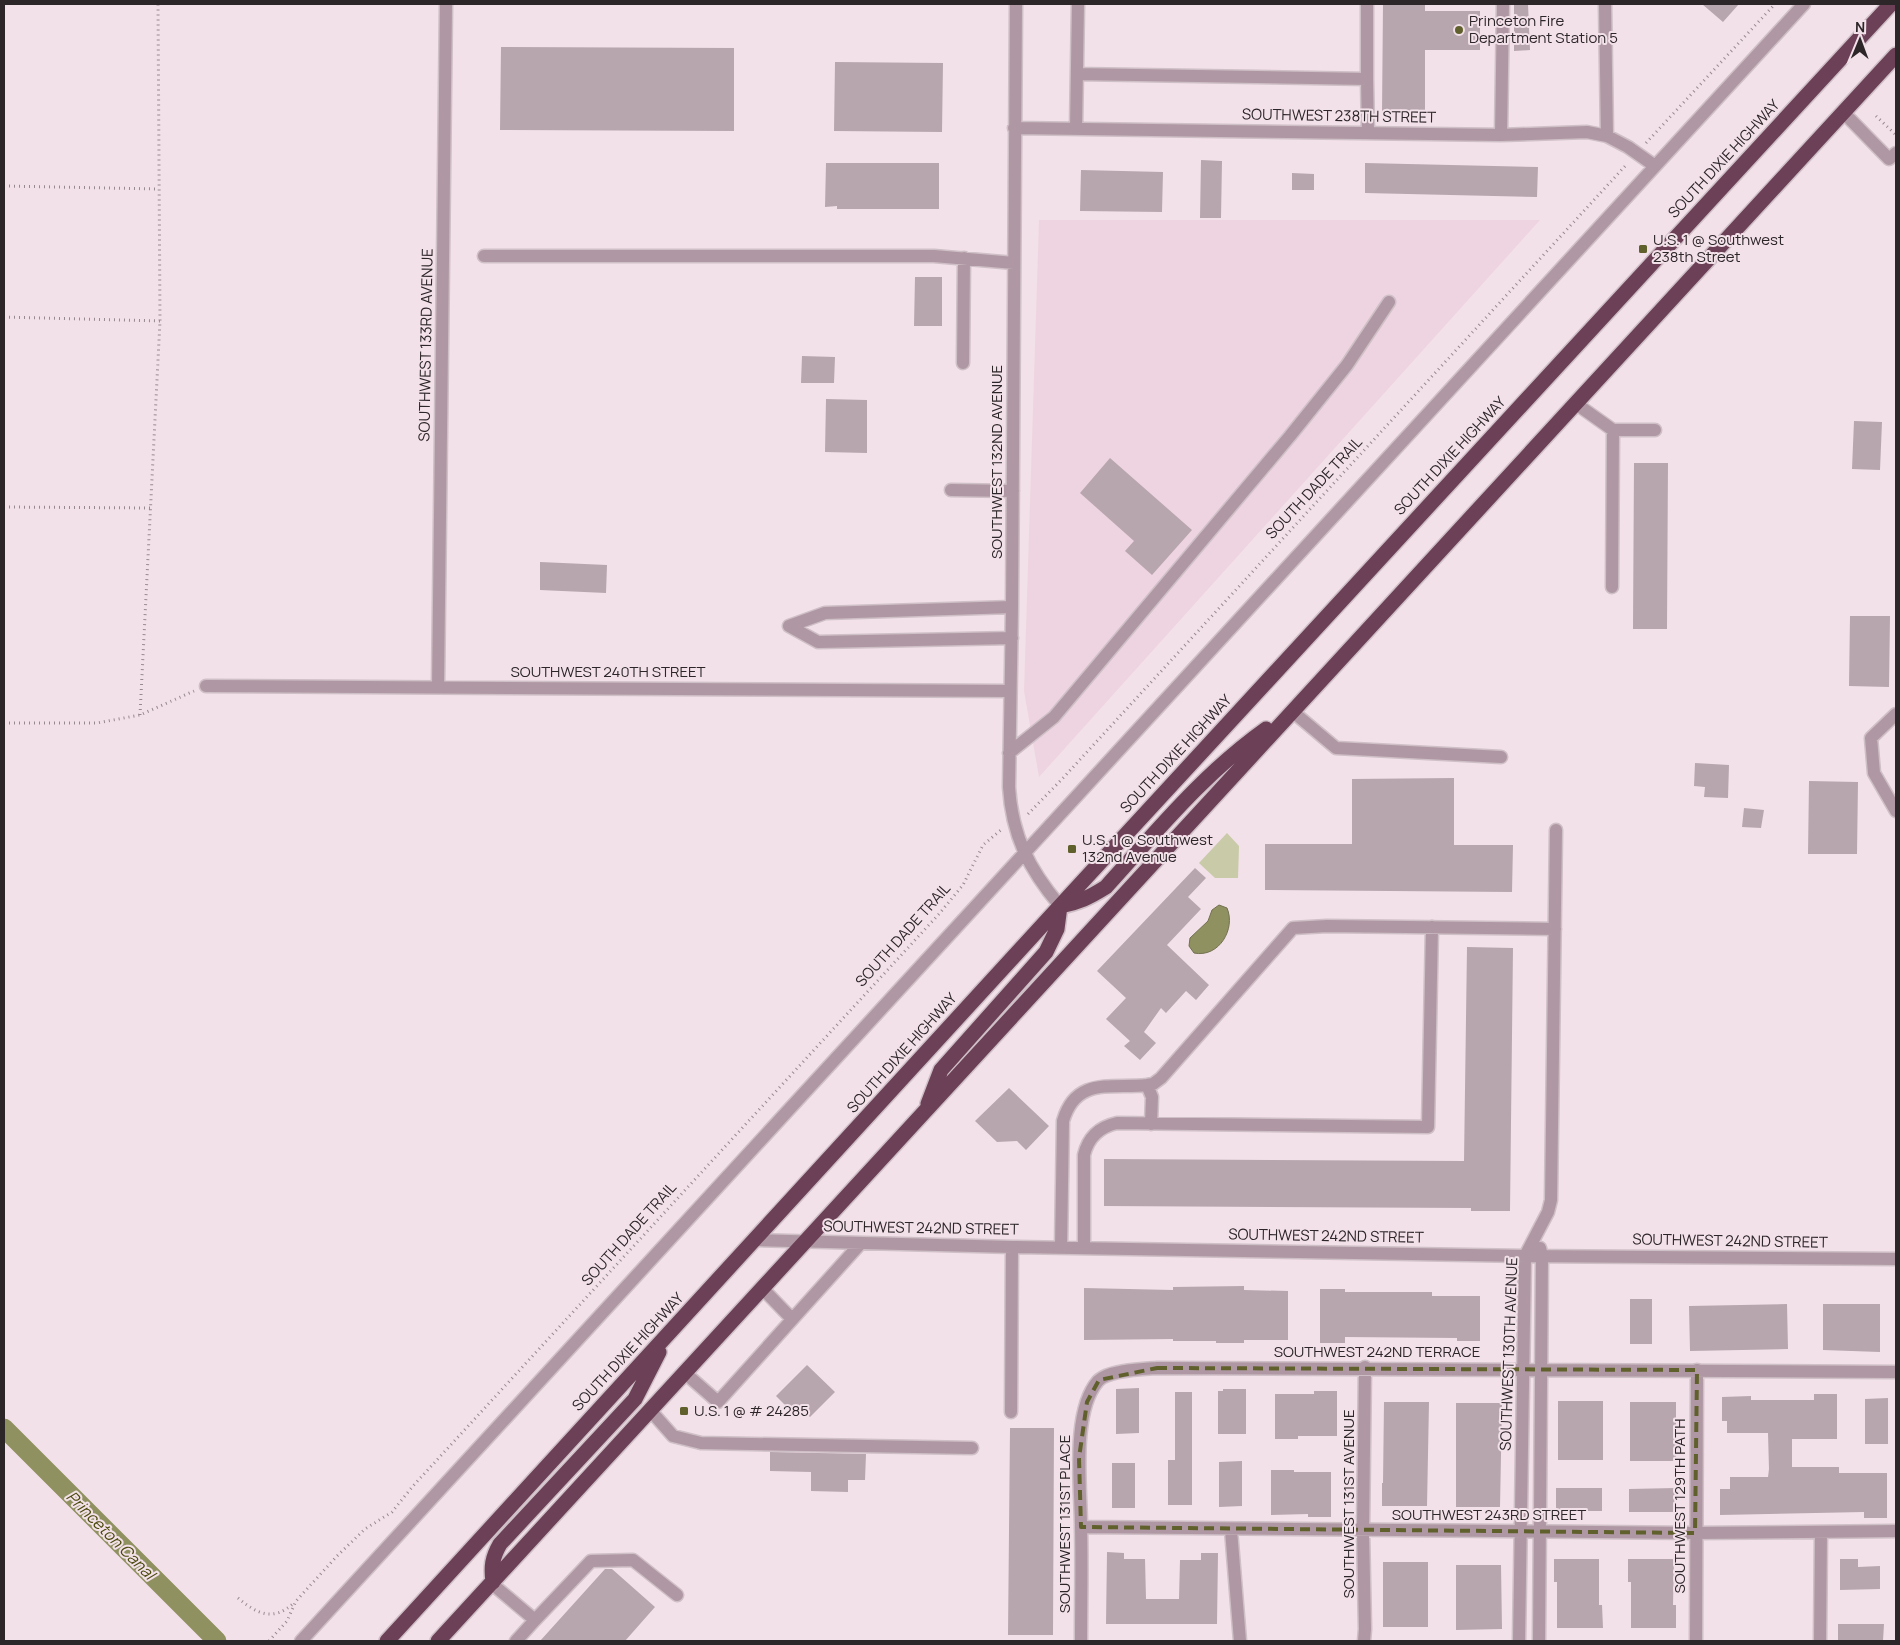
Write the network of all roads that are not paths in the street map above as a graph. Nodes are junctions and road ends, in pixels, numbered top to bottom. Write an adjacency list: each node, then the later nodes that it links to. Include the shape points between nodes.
1 (446, 4): 34 (street, SOUTHWEST 133RD AVENUE)
2 (1016, 4): 13 (street, SOUTHWEST 132ND AVENUE)
3 (1078, 4): 10 (street)
4 (1367, 4): 11 (street)
5 (1503, 4): 16 (street)
6 (1605, 4): 17 (street)
7 (1804, 4): 19 (street)
8 (1891, 4): 43 (highway, SOUTH DIXIE HIGHWAY)
9 (1896, 55): 12 (highway)
10 (1076, 74): 11 (street); 14 (street)
11 (1366, 79): 15 (street)
12 (1843, 112): 18 (street, via 1889,159); 25 (highway)
13 (1014, 128): 14 (street, SOUTHWEST 238TH STREET); 22 (street, SOUTHWEST 132ND AVENUE)
14 (1076, 129): 15 (street, SOUTHWEST 238TH STREET)
15 (1368, 133): 16 (street, SOUTHWEST 238TH STREET)
16 (1501, 135): 17 (street, SOUTHWEST 238TH STREET, via 1587,132)
17 (1607, 136): 19 (street, SOUTHWEST 238TH STREET)
18 (1896, 153)
19 (1655, 166): 42 (street)
20 (484, 256): 21 (street)
21 (964, 258): 22 (street); 24 (street)
22 (1014, 263): 29 (street, SOUTHWEST 132ND AVENUE)
23 (1389, 302): 38 (street, via 1347,365 1105,657 1054,717)
24 (964, 363)
25 (1575, 403): 26 (street); 36 (highway)
26 (1613, 430): 27 (street); 30 (street)
27 (1655, 430)
28 (952, 490): 29 (street)
29 (1013, 491): 31 (street, SOUTHWEST 132ND AVENUE)
30 (1612, 587)
31 (1012, 607): 32 (street, SOUTHWEST 132ND AVENUE); 32 (street, via 825,612 789,626 818,642)
32 (1012, 638): 35 (street, SOUTHWEST 132ND AVENUE)
33 (206, 686): 34 (street, SOUTHWEST 240TH STREET)
34 (438, 687): 35 (street, SOUTHWEST 240TH STREET)
35 (1010, 691): 38 (street, SOUTHWEST 132ND AVENUE)
36 (1292, 711): 39 (street, via 1336,748); 43 (highway, via 1236,750 1197,787 1106,887 1076,904); 47 (highway)
37 (1896, 714): 40 (street, via 1871,738 1874,773)
38 (1009, 753): 42 (street, SOUTHWEST 132ND AVENUE, via 1010,803)
39 (1501, 757)
40 (1896, 811)
41 (1556, 830): 45 (street)
42 (1024, 853): 43 (street, SOUTHWEST 132ND AVENUE, via 1039,881); 83 (street)
43 (1060, 906): 47 (highway, via 1058,929 1046,952 940,1070); 50 (highway, SOUTH DIXIE HIGHWAY)
44 (1432, 927): 45 (street); 46 (street, via 1293,928 1161,1078); 48 (street, via 1428,1126)
45 (1555, 928): 49 (street, via 1551,1200)
46 (1151, 1083): 48 (street); 54 (street, via 1099,1086 1085,1091 1066,1111 1062,1130)
47 (926, 1112): 51 (highway)
48 (1155, 1124): 55 (street, via 1116,1123 1098,1131 1086,1146)
49 (1536, 1236): 56 (street, SOUTHWEST 130TH AVENUE); 57 (street, SOUTHWEST 130TH AVENUE)
50 (755, 1240): 51 (street, SOUTHWEST 242ND STREET); 61 (highway, SOUTH DIXIE HIGHWAY)
51 (805, 1242): 52 (street, SOUTHWEST 242ND STREET); 59 (highway)
52 (861, 1243): 53 (street, SOUTHWEST 242ND STREET); 60 (street)
53 (1012, 1247): 54 (street, SOUTHWEST 242ND STREET); 70 (street)
54 (1061, 1247): 55 (street, SOUTHWEST 242ND STREET)
55 (1084, 1248): 56 (street, SOUTHWEST 242ND STREET)
56 (1525, 1256): 57 (street, SOUTHWEST 242ND STREET); 63 (street, SOUTHWEST 130TH AVENUE)
57 (1542, 1256): 58 (street, SOUTHWEST 242ND STREET); 64 (street, SOUTHWEST 130TH AVENUE)
58 (1896, 1259)
59 (762, 1288): 60 (street); 67 (highway)
60 (792, 1319): 67 (street, via 718,1402)
61 (666, 1336): 80 (highway, via 635,1399 500,1544 493,1556); 84 (highway, SOUTH DIXIE HIGHWAY)
62 (1365, 1367): 63 (street, SOUTHWEST 242ND TERRACE); 68 (street, SOUTHWEST 242ND TERRACE, via 1157,1368 1132,1370); 74 (street, SOUTHWEST 131ST AVENUE)
63 (1523, 1370): 64 (street, SOUTHWEST 242ND TERRACE); 75 (street, SOUTHWEST 130TH AVENUE)
64 (1542, 1370): 65 (street, SOUTHWEST 242ND TERRACE); 77 (street, SOUTHWEST 130TH AVENUE)
65 (1697, 1370): 66 (street, SOUTHWEST 242ND TERRACE); 79 (street, SOUTHWEST 129TH PATH)
66 (1896, 1372)
67 (685, 1373): 69 (highway)
68 (1099, 1380): 72 (street, SOUTHWEST 131ST PLACE, via 1087,1402 1080,1438)
69 (650, 1410): 71 (street, via 673,1436 701,1443); 80 (highway)
70 (1011, 1412)
71 (972, 1448)
72 (1081, 1527): 73 (street, SOUTHWEST 243RD STREET); 87 (street, SOUTHWEST 131ST PLACE)
73 (1231, 1530): 74 (street, SOUTHWEST 243RD STREET); 88 (street)
74 (1363, 1531): 75 (street, SOUTHWEST 243RD STREET); 89 (street, SOUTHWEST 131ST AVENUE)
75 (1521, 1531): 77 (street, SOUTHWEST 243RD STREET); 90 (street, SOUTHWEST 130TH AVENUE)
76 (1896, 1531): 78 (street, SOUTHWEST 243RD STREET)
77 (1539, 1532): 79 (street, SOUTHWEST 243RD STREET); 91 (street, SOUTHWEST 130TH AVENUE)
78 (1821, 1532): 79 (street, SOUTHWEST 243RD STREET); 93 (street)
79 (1695, 1533): 92 (street, SOUTHWEST 129TH PATH)
80 (492, 1583): 82 (street); 85 (highway)
81 (677, 1595): 82 (street, via 633,1560 590,1561)
82 (535, 1620): 86 (street)
83 (301, 1641)
84 (387, 1641)
85 (438, 1641)
86 (516, 1641)
87 (1081, 1641)
88 (1240, 1641)
89 (1364, 1641)
90 (1519, 1641)
91 (1539, 1641)
92 (1696, 1641)
93 (1820, 1641)

